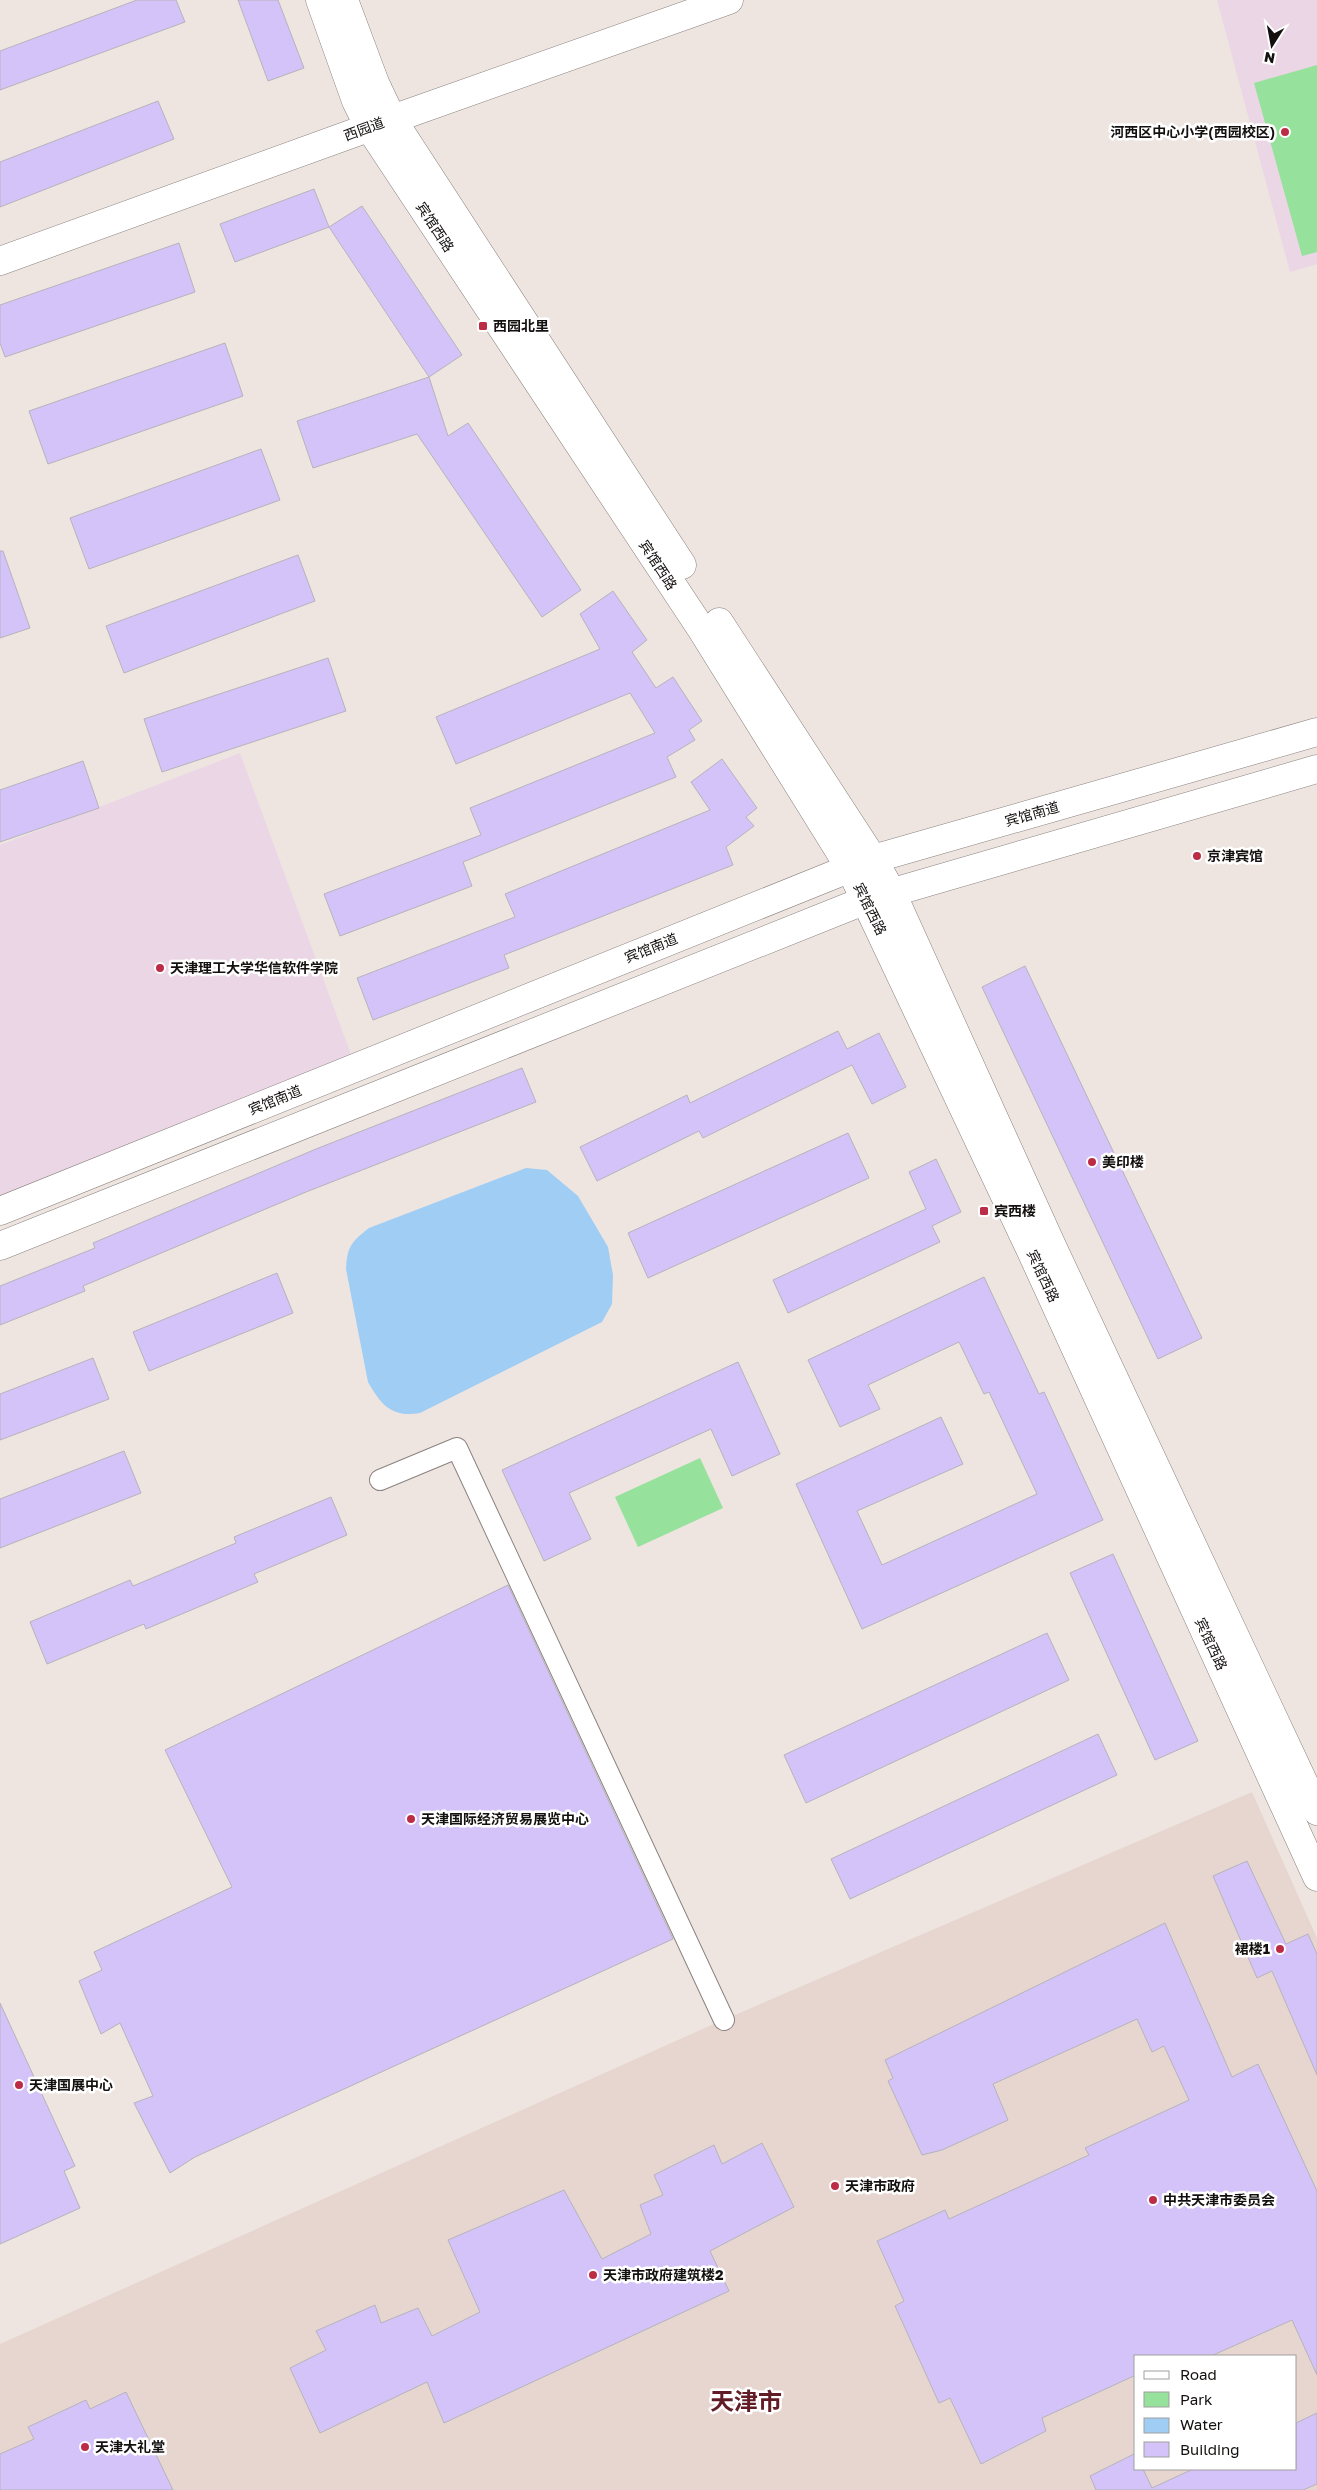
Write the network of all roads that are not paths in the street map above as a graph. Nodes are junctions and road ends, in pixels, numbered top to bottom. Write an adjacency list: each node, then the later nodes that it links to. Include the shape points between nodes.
1 (320, 0): 6 (main road)
2 (344, 0): 6 (main road)
3 (676, 0): 5 (main road, 西园道)
4 (729, 0): 5 (main road, 西园道)
5 (440, 92): 6 (main road, 西园道); 7 (main road, via 420,123)
6 (384, 117): 7 (main road, via 398,150); 8 (main road, 西园道); 9 (main road, 西园道)
7 (414, 174): 12 (main road, 宾馆西路, via 702,630)
8 (0, 242)
9 (0, 261)
10 (1317, 732): 12 (main road, 宾馆南道)
11 (1317, 769): 13 (main road)
12 (861, 864): 13 (main road, 宾馆西路); 14 (main road, 宾馆南道)
13 (879, 896): 15 (main road); 17 (main road, 宾馆西路, via 1052,1246); 18 (main road, 宾馆西路, via 1035,1260)
14 (0, 1211)
15 (0, 1246)
16 (380, 1480): 20 (street, via 457,1448)
17 (1314, 1798): 18 (main road)
18 (1284, 1805): 19 (main road, 宾馆西路)
19 (1317, 1877)
20 (724, 2020)

